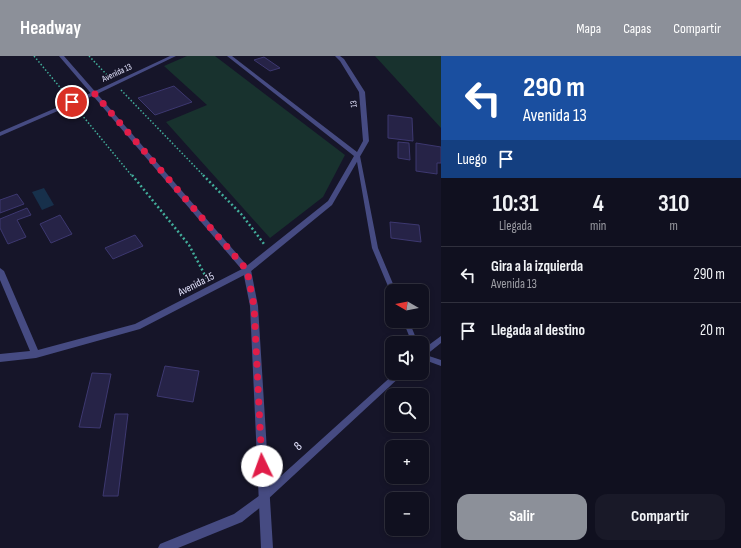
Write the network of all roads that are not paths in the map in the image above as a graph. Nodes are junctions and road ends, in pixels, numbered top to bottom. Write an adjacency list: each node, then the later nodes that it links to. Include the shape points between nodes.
1 (61, 56): 5 (street)
2 (174, 56): 5 (street, Avenida 13)
3 (229, 56): 7 (street)
4 (337, 56): 7 (street, 13, via 362,92 366,141)
5 (94, 93): 6 (street, Avenida 13); 8 (street)
6 (0, 134)
7 (358, 156): 8 (street, Avenida 15, via 330,203); 10 (lane, via 375,248)
8 (247, 270): 13 (street, Avenida 15, via 137,327); 18 (street, via 254,306)
9 (0, 271): 13 (street)
10 (390, 284)
11 (441, 339): 12 (lane)
12 (429, 349)
13 (36, 354): 14 (street, Avenida 15)
14 (0, 358)
15 (429, 358): 16 (lane)
16 (441, 363)
17 (392, 380): 18 (lane, 8)
18 (263, 498): 19 (street, 8, via 238,518); 20 (street)
19 (164, 548)
20 (267, 548)

